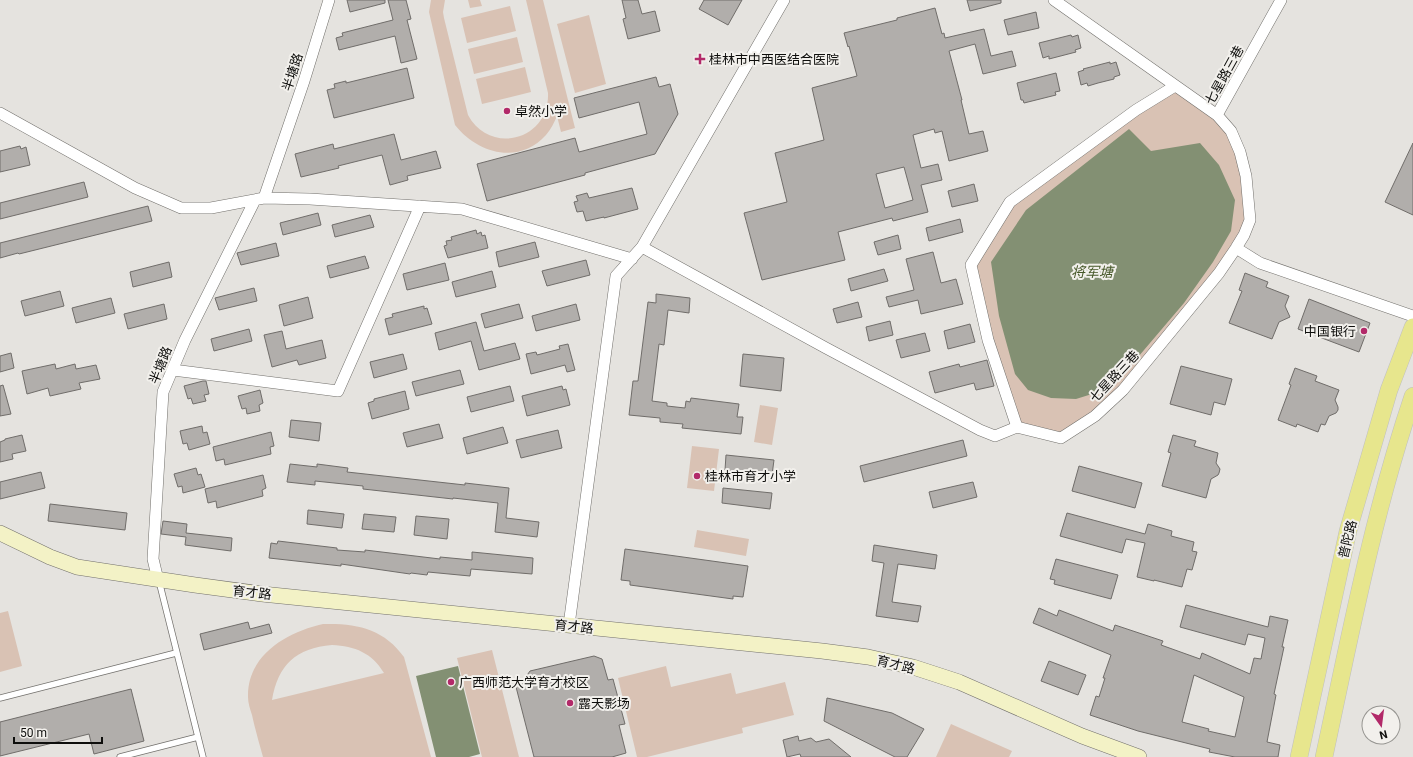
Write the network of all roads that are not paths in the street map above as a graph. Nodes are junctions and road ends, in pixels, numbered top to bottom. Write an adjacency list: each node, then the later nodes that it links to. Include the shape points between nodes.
1 (329, 0): 8 (street, 半塘路, via 304,81)
2 (784, 0): 10 (street)
3 (1054, 0): 5 (street)
4 (1281, 0): 7 (street, 七星路三巷)
5 (1175, 86): 7 (street); 17 (street, via 1136,110 1010,202 971,265 988,340)
6 (0, 113): 8 (street, via 135,188 181,208 211,208)
7 (1217, 115): 11 (street, 七星路三巷, via 1231,131 1246,176 1250,220)
8 (259, 199): 9 (street, via 310,199); 15 (street, 半塘路, via 185,340)
9 (420, 206): 12 (street, via 462,209); 15 (street, via 338,391)
10 (642, 247): 12 (street); 17 (street, via 980,430 995,436)
11 (1236, 248): 13 (street, via 1260,263); 17 (street, 七星路三巷, via 1219,273 1123,390 1095,416 1061,438)
12 (632, 259): 20 (street, via 616,276)
13 (1413, 316)
14 (1413, 327): 27 (main road, 普陀路, via 1390,390 1348,532)
15 (173, 370): 19 (street, 半塘路, via 163,392 153,559)
16 (1413, 396): 28 (main road, 普陀路, via 1371,539)
17 (1017, 428)
18 (0, 533): 19 (main road, 育才路, via 77,567)
19 (158, 580): 20 (main road, 育才路, via 262,594); 21 (lane)
20 (569, 625): 26 (main road, 育才路, via 822,651 868,657 913,667 959,682 1082,736)
21 (176, 653): 22 (lane); 23 (lane)
22 (0, 698)
23 (198, 737): 24 (lane); 25 (lane)
24 (120, 757)
25 (203, 757)
26 (1139, 757)
27 (1299, 757)
28 (1324, 757)

